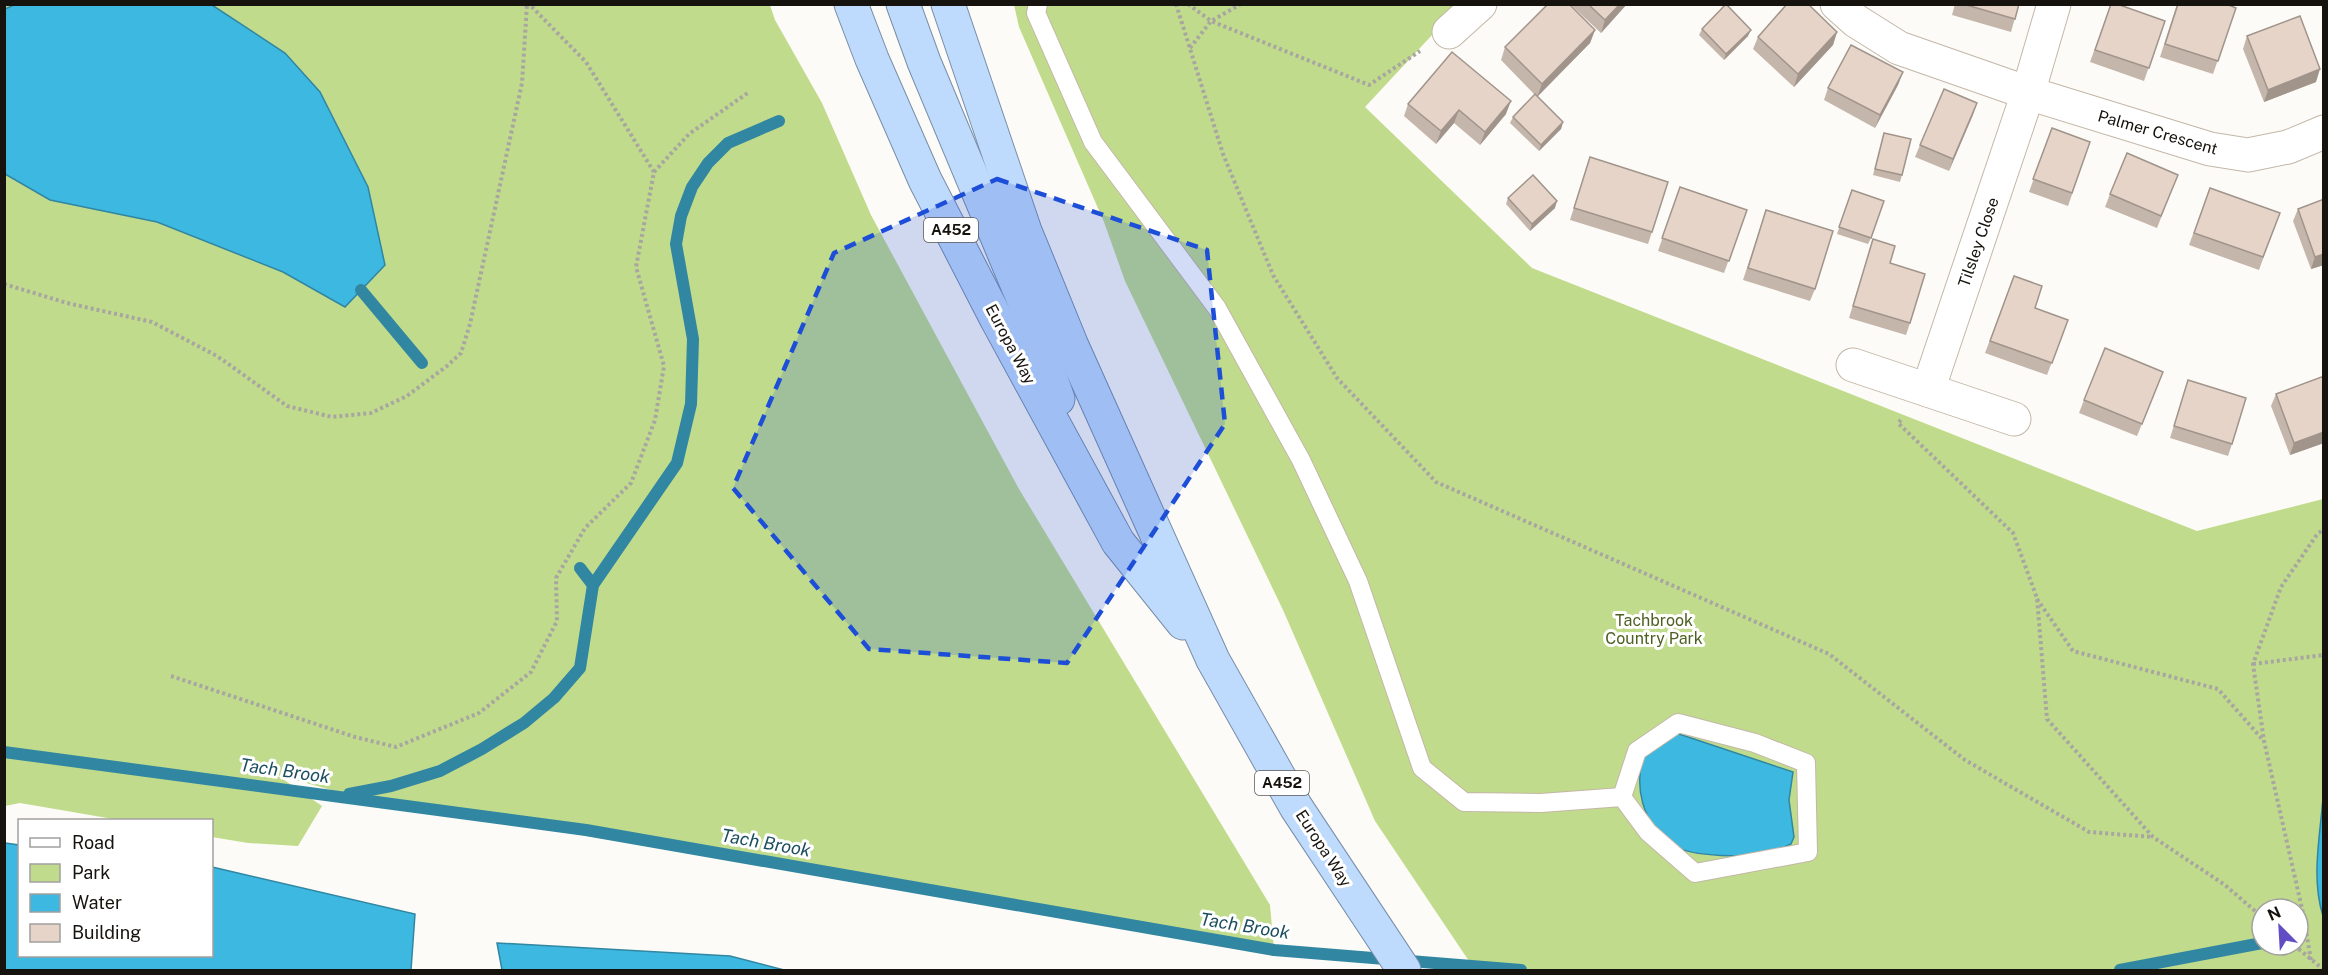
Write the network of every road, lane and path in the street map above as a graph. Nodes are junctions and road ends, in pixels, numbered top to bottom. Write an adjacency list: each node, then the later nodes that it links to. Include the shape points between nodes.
1 (528, 4): 18 (path, via 586,62); 19 (path, via 522,83 467,334 461,353 406,396 371,412 332,417 287,406 217,356 152,322)
2 (851, 4): 23 (highway, Europa Way / A452, via 925,180)
3 (903, 4): 23 (highway, via 1024,301)
4 (948, 4): 27 (highway, Europa Way / A452, via 1029,242)
5 (1038, 4): 31 (lane, via 1035,13 1094,142 1217,309 1301,460 1359,581 1422,768 1464,802 1541,803)
6 (1176, 4): 14 (path)
7 (1188, 4): 12 (path)
8 (1241, 4): 12 (path)
9 (1480, 4): 13 (street)
10 (1838, 4): 16 (street, Palmer Crescent, via 1870,31 1899,48)
11 (2054, 4): 16 (street, Tilsley Close)
12 (1211, 21): 13 (path, via 1369,85); 14 (path)
13 (1449, 32)
14 (1190, 48): 32 (path, via 1223,154 1273,275 1337,378 1436,482 1829,654 1965,760 2089,832)
15 (749, 92): 18 (path, via 689,134)
16 (2028, 93): 17 (street, Palmer Crescent, via 2210,149 2248,154 2288,147); 21 (street, Tilsley Close)
17 (2324, 132)
18 (654, 172): 29 (path, via 636,267 664,366 655,420 631,483 585,528 556,578 557,621 531,672 479,713 396,747)
19 (4, 284)
20 (1853, 365): 21 (street)
21 (1928, 390): 22 (street); 25 (path, via 1898,423 2013,533)
22 (2014, 419)
23 (1091, 494): 27 (highway, Europa Way / A452, via 1118,542)
24 (2324, 530): 28 (path, via 2318,532 2281,587)
25 (2037, 598): 30 (path, via 2073,651 2218,689); 32 (path, via 2047,719)
26 (2324, 655): 28 (path)
27 (1212, 660): 36 (highway, Europa Way / A452, via 1296,807)
28 (2253, 664): 30 (path)
29 (171, 676)
30 (2264, 741): 35 (path)
31 (1622, 796): 31 (lane, via 1637,751 1678,723 1755,743 1806,763 1808,852 1695,873 1648,832)
32 (2153, 837): 33 (path)
33 (2250, 907)
34 (2308, 957): 35 (path)
35 (2311, 960): 37 (path)
36 (1404, 970)
37 (2324, 970)

